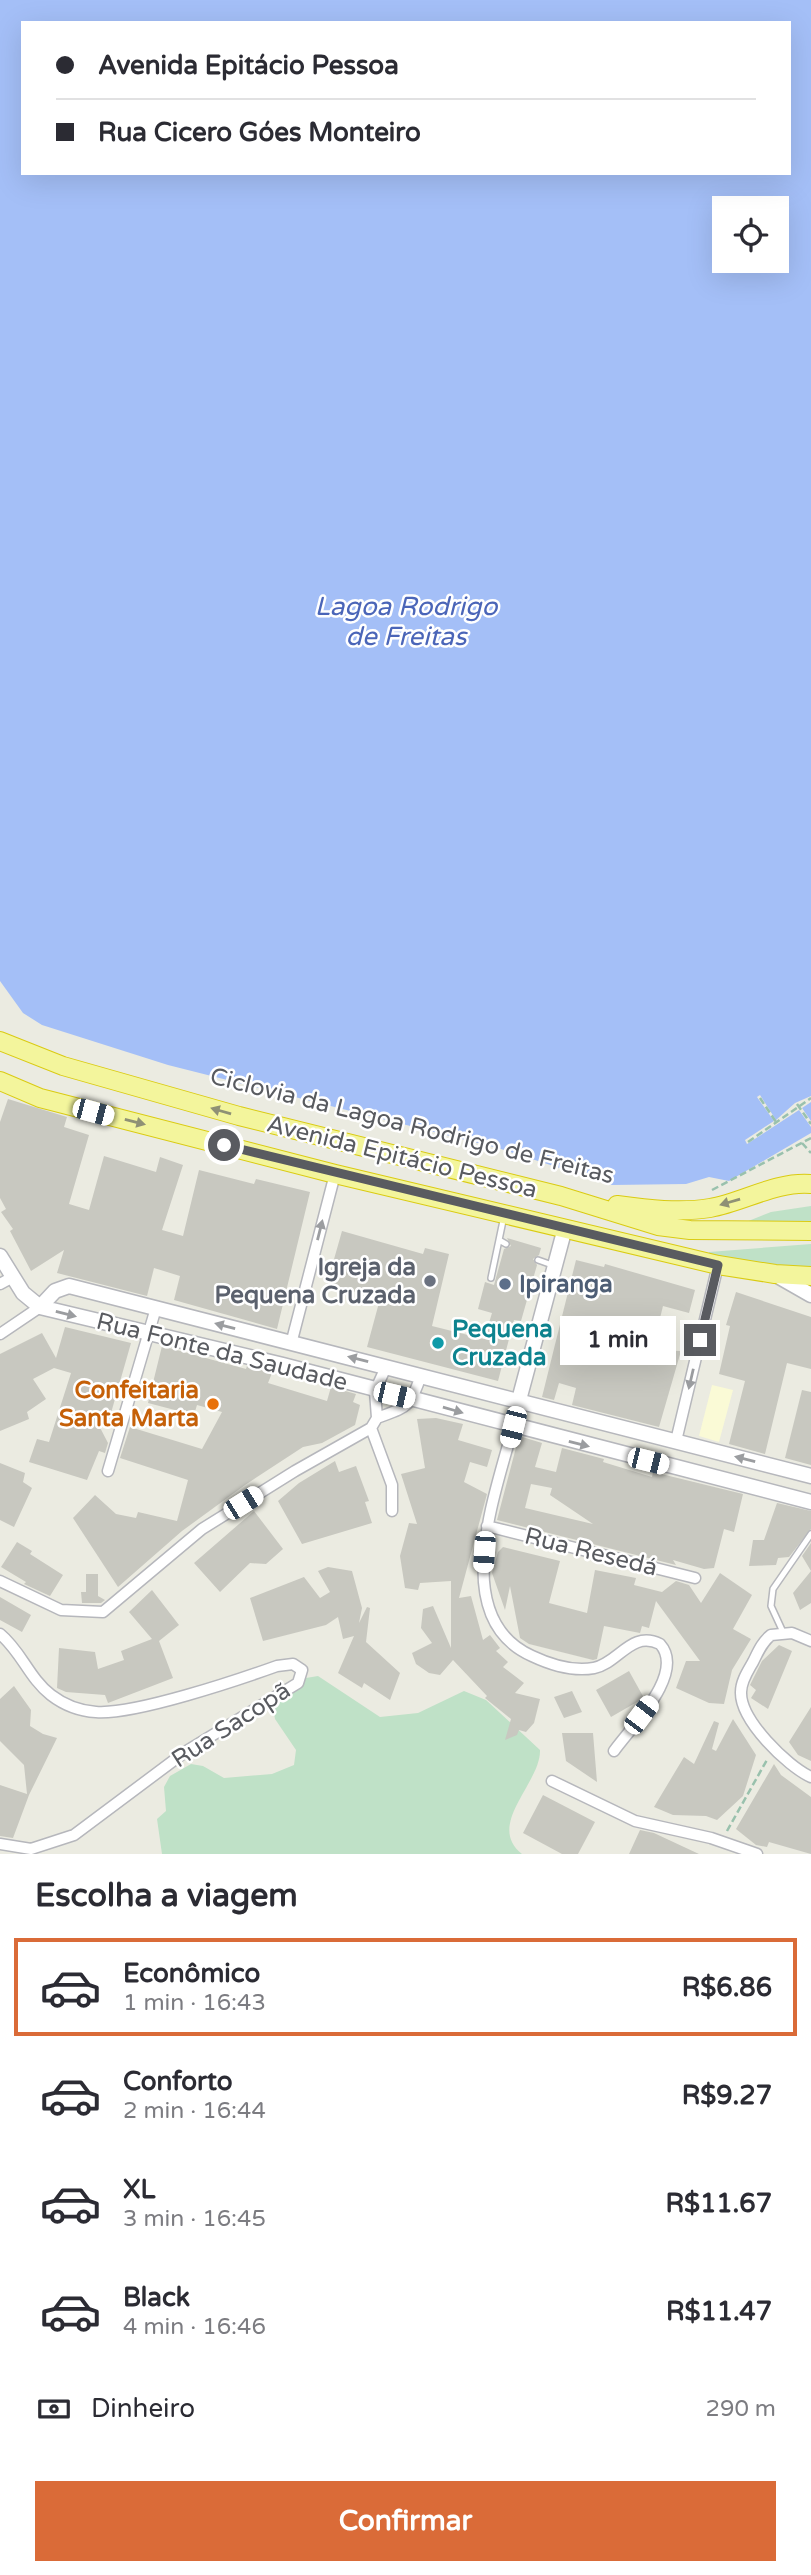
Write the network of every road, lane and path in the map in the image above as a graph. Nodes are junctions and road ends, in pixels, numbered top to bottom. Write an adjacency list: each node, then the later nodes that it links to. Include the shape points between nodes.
1 (4, 1045): 15 (highway, Avenida Epitácio Pessoa, one-way to 1, via 262,1123)
2 (0, 1081): 12 (highway, Avenida Epitácio Pessoa, one-way to 12, via 40,1098)
3 (760, 1098): 6 (path)
4 (811, 1098): 5 (path)
5 (798, 1105): 6 (path); 7 (path)
6 (776, 1122): 9 (path)
7 (811, 1124)
8 (811, 1138): 10 (path)
9 (748, 1142)
10 (802, 1143): 11 (path); 14 (path)
11 (811, 1153)
12 (335, 1174): 16 (highway, Avenida Epitácio Pessoa); 34 (street, one-way to 12)
13 (803, 1181): 15 (highway, one-way to 15, via 710,1208 635,1208)
14 (710, 1191)
15 (561, 1196): 18 (highway, Avenida Epitácio Pessoa, via 690,1230)
16 (505, 1213): 17 (highway, Avenida Epitácio Pessoa); 19 (lane)
17 (565, 1228): 23 (highway, Avenida Epitácio Pessoa); 24 (street)
18 (811, 1231)
19 (499, 1240): 20 (lane); 27 (lane)
20 (506, 1244)
21 (0, 1256): 28 (street)
22 (538, 1260): 24 (lane)
23 (718, 1265): 25 (highway, Avenida Epitácio Pessoa); 42 (street, one-way to 42)
24 (555, 1266): 39 (street)
25 (775, 1275): 26 (highway, Avenida Epitácio Pessoa); 29 (street)
26 (811, 1276)
27 (491, 1278)
28 (6, 1281): 30 (street)
29 (811, 1295)
30 (40, 1307): 31 (street, Rua Fonte da Saudade, via 69,1286); 32 (street, Rua Fonte da Saudade, one-way to 32); 33 (street)
31 (156, 1308): 32 (street); 34 (street, Rua Fonte da Saudade, one-way to 31)
32 (150, 1333): 37 (street, Rua Fonte da Saudade); 43 (street)
33 (0, 1334)
34 (291, 1344): 35 (street, Rua Fonte da Saudade, one-way to 34)
35 (386, 1367): 36 (street, Rua Fonte da Saudade); 37 (street)
36 (421, 1376): 38 (street); 39 (street, Rua Fonte da Saudade)
37 (375, 1391): 38 (street, Rua Fonte da Saudade); 40 (street)
38 (412, 1399): 40 (street, via 405,1408); 41 (street, Rua Fonte da Saudade, one-way to 41)
39 (519, 1400): 42 (street, Rua Fonte da Saudade)
40 (374, 1423): 46 (street, via 391,1485); 50 (street, via 202,1529 103,1612 61,1610)
41 (513, 1427): 45 (street, Rua Fonte da Saudade, one-way to 45); 47 (street)
42 (677, 1441): 44 (street, Rua Fonte da Saudade, one-way to 42)
43 (108, 1471)
44 (811, 1476)
45 (811, 1502)
46 (392, 1511)
47 (487, 1526): 49 (street, Rua Resedá); 55 (street, via 482,1567 488,1605 504,1636 522,1652 551,1665 578,1669 608,1663 629,1645 643,1640 653,1640 664,1648 666,1677)
48 (811, 1534): 51 (lane, via 772,1589 771,1605)
49 (695, 1578)
50 (0, 1581)
51 (783, 1632): 53 (street); 54 (street, via 765,1639 741,1688 744,1706)
52 (0, 1634): 59 (street, Rua Sacopã, via 35,1681 53,1696 97,1712 140,1706 277,1666 293,1664 302,1670 298,1683 185,1752 74,1835 32,1849)
53 (811, 1641)
54 (774, 1749): 56 (street); 58 (path)
55 (614, 1751)
56 (811, 1777)
57 (552, 1781): 58 (street, via 635,1821)
58 (722, 1841): 60 (street)
59 (0, 1844)
60 (757, 1854)

